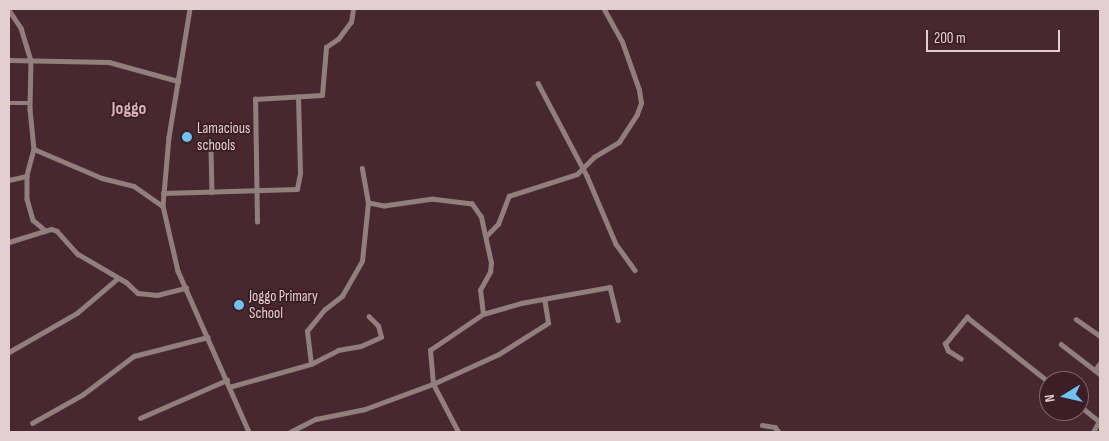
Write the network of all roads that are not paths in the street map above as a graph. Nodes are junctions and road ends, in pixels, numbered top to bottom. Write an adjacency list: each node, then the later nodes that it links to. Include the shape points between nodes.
1 (190, 9): 7 (street)
2 (353, 9): 9 (street, via 351,22 338,39 326,47 322,95)
3 (604, 9): 15 (street, via 628,58 641,103 618,142 594,157)
4 (9, 10): 6 (street, via 21,28)
5 (9, 60): 6 (street)
6 (31, 60): 7 (street, via 109,62); 11 (street)
7 (178, 81): 20 (street)
8 (538, 83): 15 (street)
9 (298, 97): 19 (street, via 300,173 297,189); 19 (street, via 255,99)
10 (9, 103): 11 (street)
11 (30, 103): 12 (street)
12 (34, 149): 16 (street); 22 (street, via 102,178 134,186)
13 (211, 150): 18 (street)
14 (362, 168): 21 (street)
15 (583, 170): 25 (street, via 550,185 509,196 498,224); 27 (street, via 616,244)
16 (27, 176): 17 (street); 24 (street, via 29,209 37,225)
17 (9, 180)
18 (212, 192): 19 (street); 20 (street)
19 (255, 192): 23 (street)
20 (163, 193): 22 (street)
21 (368, 203): 25 (street, via 391,206 433,199 472,204 481,217); 41 (street, via 362,261 342,296 307,331)
22 (163, 206): 29 (street, via 170,243)
23 (257, 222)
24 (45, 230): 26 (street); 28 (street, via 57,231 78,254)
25 (486, 236): 31 (street, via 491,263 480,290)
26 (9, 242)
27 (635, 270)
28 (117, 279): 29 (street, via 147,296); 38 (street, via 77,313)
29 (186, 288): 36 (street)
30 (544, 299): 31 (street); 34 (street, via 610,287); 46 (street, via 548,323 498,354)
31 (483, 314): 46 (street, via 430,350)
32 (369, 317): 41 (street, via 378,326 381,337 361,346 338,350)
33 (1076, 319): 35 (street)
34 (618, 320)
35 (1100, 336)
36 (208, 337): 45 (street); 51 (street, via 134,356 82,395)
37 (1061, 344): 42 (street)
38 (9, 352)
39 (961, 359): 43 (street, via 948,351 945,344 961,320 967,317)
40 (1100, 363): 42 (street)
41 (311, 364): 47 (street)
42 (1095, 370): 44 (street)
43 (1039, 374)
44 (1100, 374)
45 (227, 380): 47 (street); 49 (street)
46 (434, 384): 56 (street, via 366,409 316,419); 57 (street)
47 (230, 386): 55 (street)
48 (1089, 413): 50 (street)
49 (140, 418)
50 (1100, 421): 53 (street)
51 (32, 423)
52 (762, 425): 58 (street, via 775,427)
53 (1094, 430): 54 (street)
54 (1100, 431)
55 (249, 432)
56 (290, 432)
57 (458, 432)
58 (779, 432)

